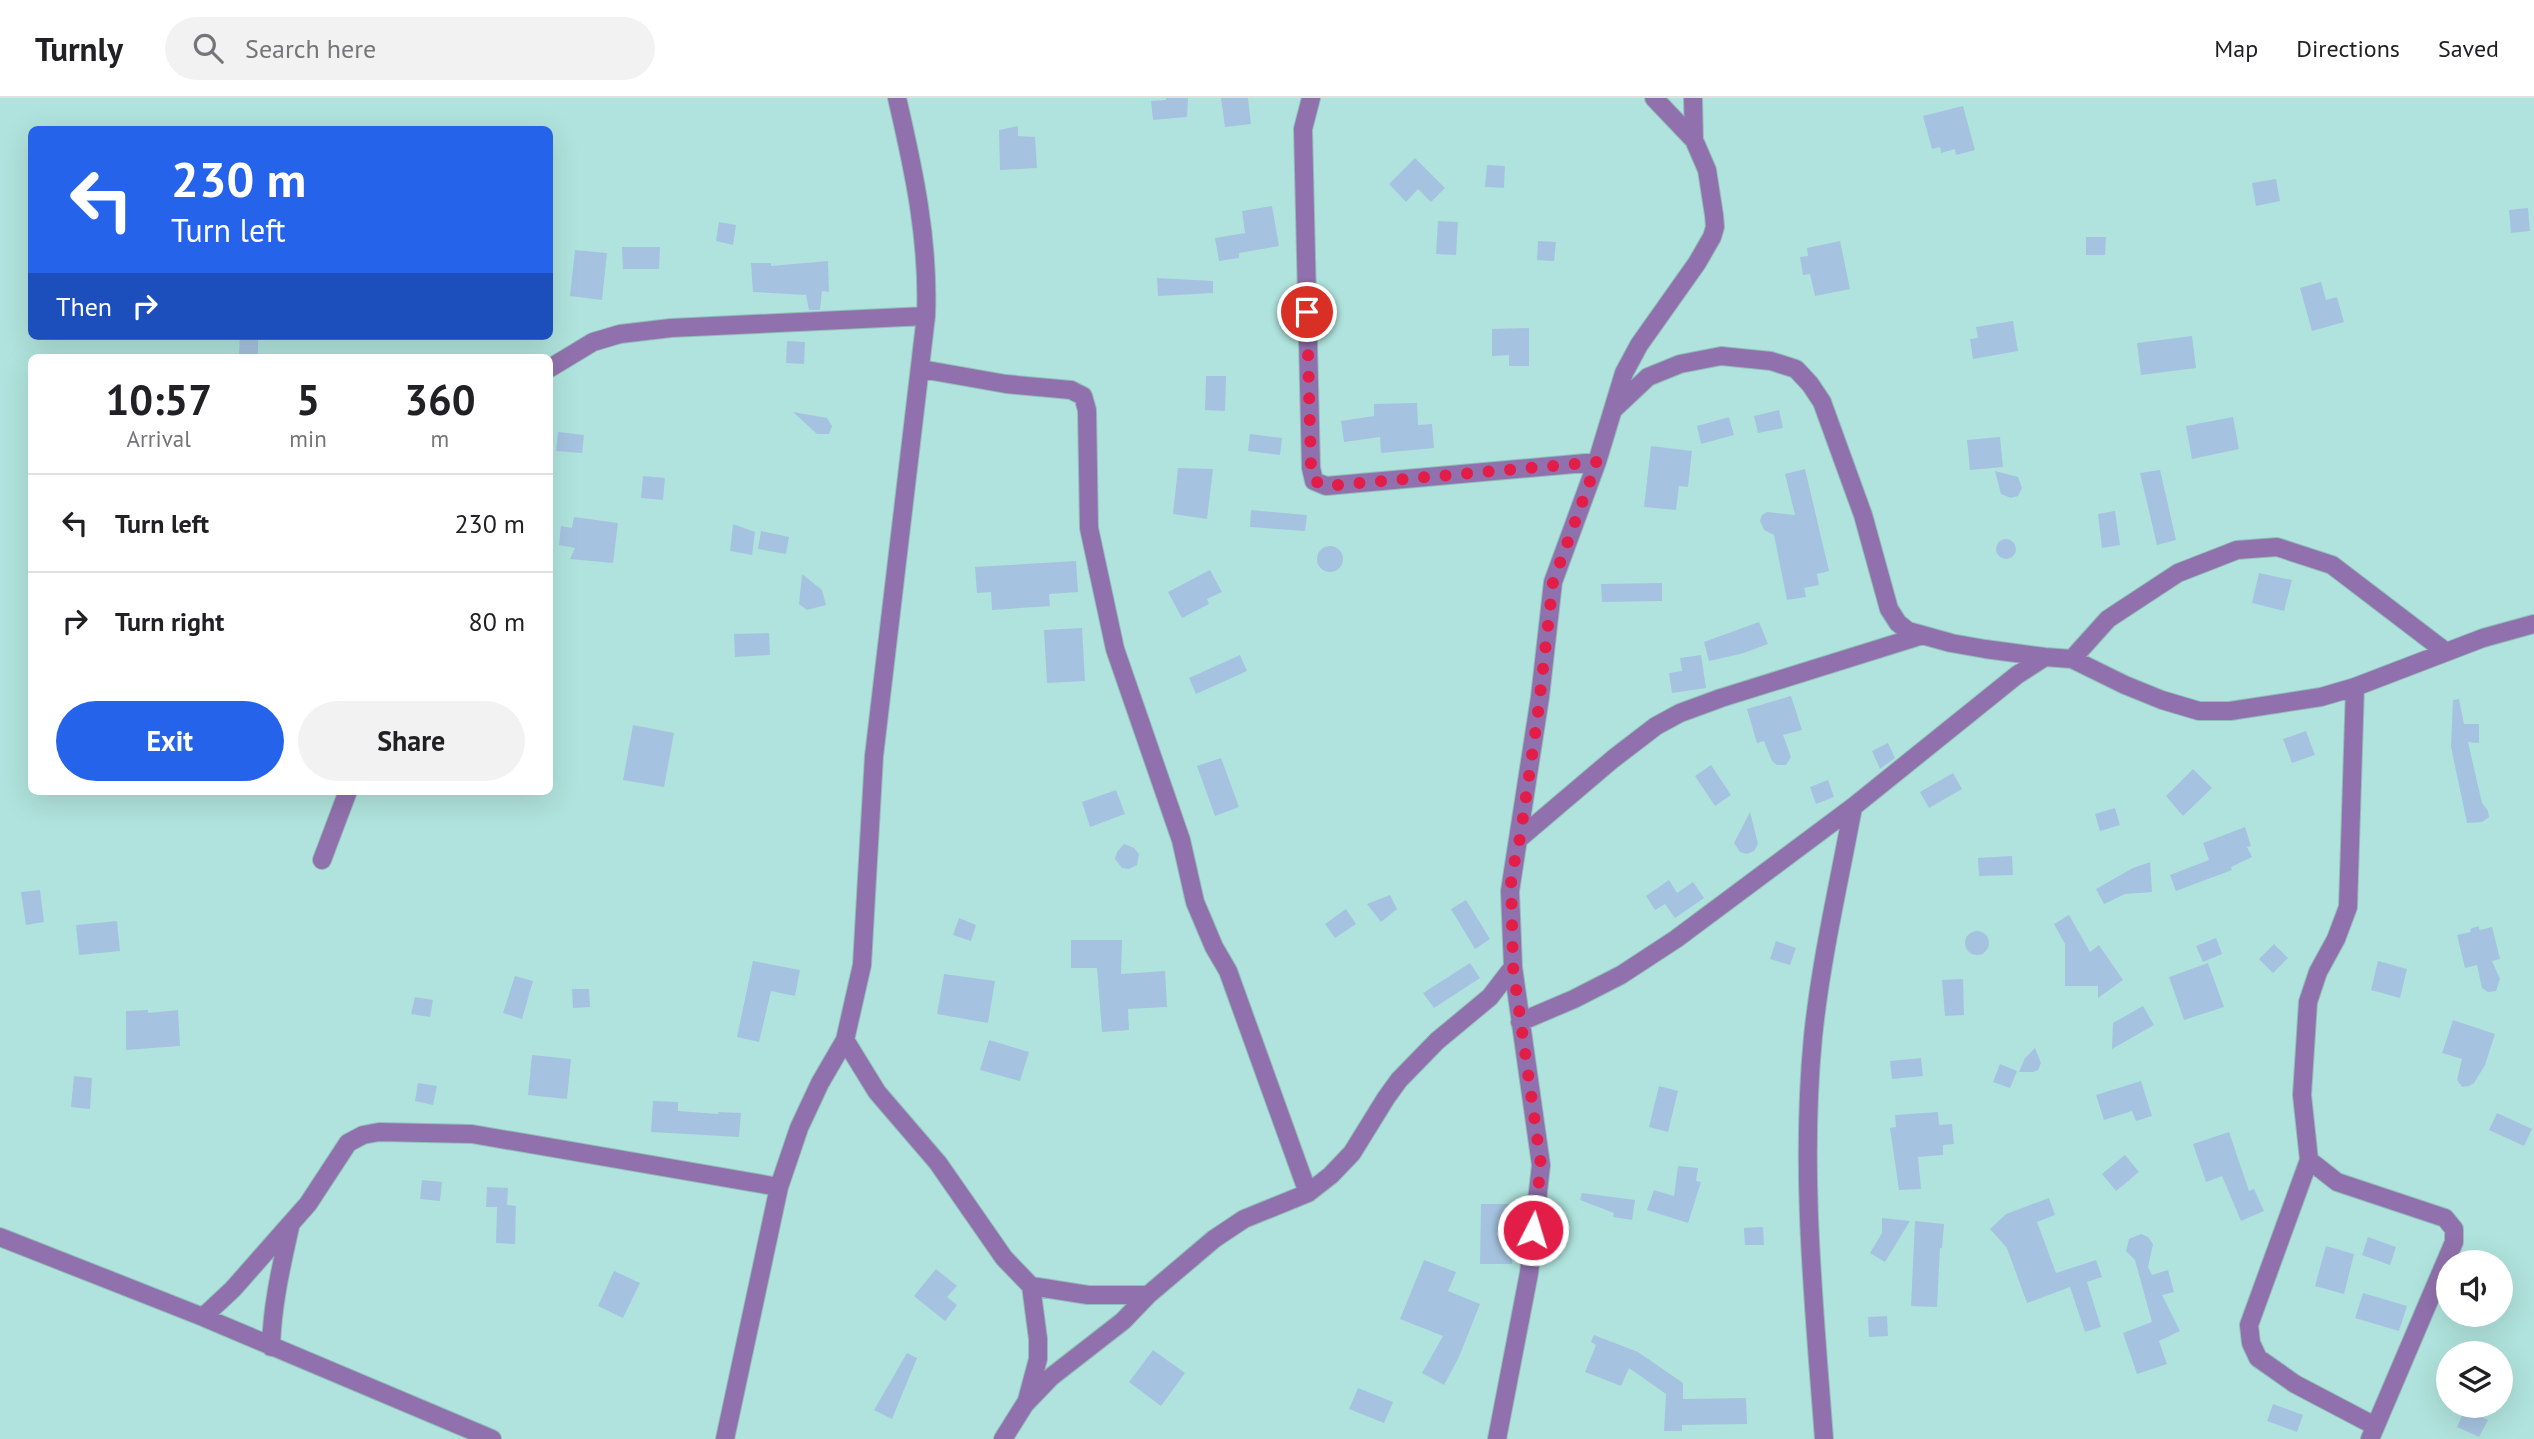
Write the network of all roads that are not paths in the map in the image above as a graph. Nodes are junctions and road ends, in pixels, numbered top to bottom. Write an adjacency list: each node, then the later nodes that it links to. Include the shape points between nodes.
1 (897, 98): 6 (street, via 926,251)
2 (1311, 98): 10 (street, via 1303,129 1314,481 1326,486)
3 (1654, 98): 5 (street)
4 (1693, 98): 5 (street)
5 (1694, 140): 9 (street, via 1707,170 1715,227 1697,263 1639,345 1624,373)
6 (926, 316): 7 (street, via 620,334 593,342); 8 (street)
7 (553, 366)
8 (921, 369): 23 (street, via 874,756 862,965); 26 (street, via 1061,388 1083,396 1089,528 1115,649 1181,840 1195,902 1228,971)
9 (1614, 409): 10 (street); 12 (street, via 1648,377 1680,364 1721,356 1796,369 1822,402 1863,515 1889,609 1908,631)
10 (1597, 462): 19 (street, via 1553,582)
11 (2534, 624): 13 (street)
12 (1923, 635): 14 (street); 19 (street, via 1680,713 1613,759)
13 (2446, 652): 15 (street, via 2332,565 2277,547 2237,550 2178,573 2108,619); 16 (street)
14 (2045, 657): 15 (street); 18 (street)
15 (2072, 659): 16 (street, via 2150,695 2199,711 2308,699)
16 (2355, 687): 24 (street, via 2348,907 2308,1002 2302,1095)
17 (346, 795): 20 (street)
18 (1853, 807): 22 (street, via 1621,975); 39 (street, via 1820,986 1810,1091 1807,1203)
19 (1520, 838): 21 (street, via 1511,877)
20 (322, 860)
21 (1513, 967): 22 (street); 26 (street, via 1490,997 1399,1080 1352,1153)
22 (1520, 1022): 38 (street, via 1541,1165 1529,1273)
23 (845, 1040): 25 (street, via 799,1128); 29 (street, via 877,1092 938,1163 1004,1258)
24 (2309, 1160): 34 (street, via 2249,1325 2251,1343 2258,1358); 34 (street, via 2337,1182 2445,1217 2454,1229 2454,1242)
25 (779, 1187): 27 (street, via 472,1134 379,1132 348,1143 308,1205); 36 (street)
26 (1308, 1193): 30 (street, via 1244,1219)
27 (290, 1224): 31 (street); 32 (street)
28 (0, 1237): 31 (street)
29 (1031, 1286): 30 (street, via 1088,1295); 33 (street, via 1038,1359)
30 (1148, 1295): 33 (street)
31 (203, 1317): 32 (street)
32 (271, 1346): 35 (street)
33 (1026, 1404): 37 (street)
34 (2372, 1432)
35 (492, 1439)
36 (725, 1439)
37 (1003, 1439)
38 (1497, 1439)
39 (1824, 1439)

